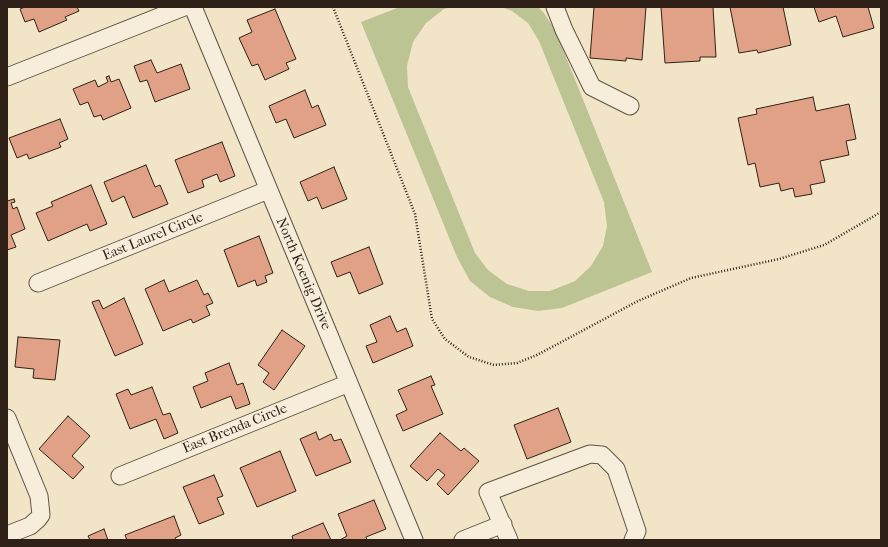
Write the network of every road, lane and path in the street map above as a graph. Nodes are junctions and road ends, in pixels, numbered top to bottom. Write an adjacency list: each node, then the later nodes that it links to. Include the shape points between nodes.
1 (184, 7): 5 (street)
2 (193, 7): 7 (street, North Koenig Drive)
3 (333, 7): 8 (path, via 415,214 432,319 446,339 469,357 494,365 517,363 537,355 638,301 692,278 779,259 824,245)
4 (555, 7): 6 (street, via 592,87)
5 (7, 77)
6 (630, 106)
7 (268, 190): 9 (street, East Laurel Circle); 10 (street, North Koenig Drive)
8 (881, 212)
9 (38, 283)
10 (349, 383): 12 (street, East Brenda Circle); 15 (street, North Koenig Drive)
11 (7, 418): 14 (street, via 38,496 41,511 41,515 30,526)
12 (120, 476)
13 (503, 524): 16 (street); 17 (street); 18 (street, via 488,492 590,454 602,455 616,469 637,531)
14 (7, 535)
15 (414, 540)
16 (463, 540)
17 (509, 540)
18 (633, 540)

